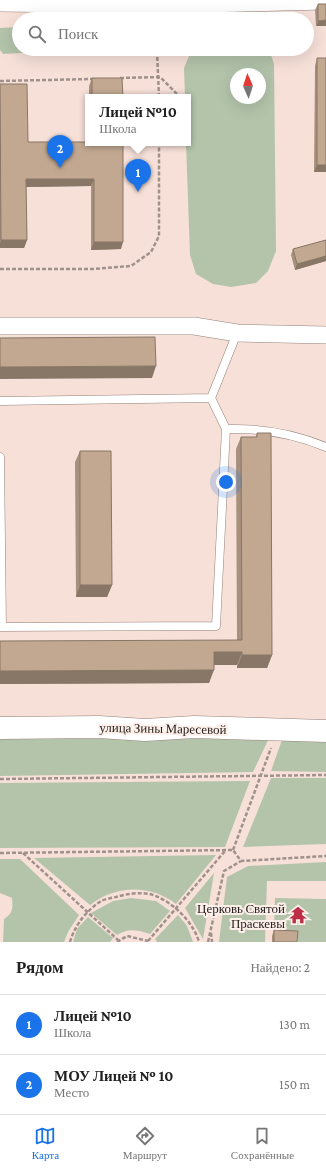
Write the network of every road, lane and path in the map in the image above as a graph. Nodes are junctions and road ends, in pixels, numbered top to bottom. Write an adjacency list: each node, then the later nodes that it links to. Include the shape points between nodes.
1 (196, 1): 2 (street); 3 (street, via 155,5)
2 (326, 1)
3 (0, 3)
4 (158, 56): 5 (path)
5 (160, 77): 6 (path); 9 (path); 10 (path)
6 (112, 78)
7 (96, 79): 8 (path)
8 (0, 81)
9 (159, 94)
10 (177, 94)
11 (159, 146): 12 (path, via 159,236 151,252 131,266 93,269)
12 (0, 269)
13 (0, 326): 14 (street, via 194,326)
14 (237, 333): 15 (street); 16 (lane)
15 (326, 335)
16 (212, 398): 17 (lane); 18 (lane)
17 (0, 401)
18 (226, 429): 19 (lane, via 253,428 284,432); 21 (lane, via 216,626)
19 (326, 447)
20 (0, 457): 21 (lane)
21 (1, 627)
22 (0, 728): 23 (main road, улица Зины Маресевой, via 99,727 145,730 194,727)
23 (278, 730): 24 (main road, улица Зины Маресевой); 25 (path)
24 (326, 731)
25 (260, 774): 26 (path); 27 (path); 29 (path)
26 (326, 775)
27 (0, 779)
28 (225, 850): 29 (path); 30 (path); 34 (path)
29 (233, 850): 33 (path)
30 (23, 852): 31 (path); 35 (path)
31 (0, 853)
32 (326, 856): 33 (path)
33 (241, 861): 36 (path, via 224,871)
34 (175, 909): 35 (path, via 149,894 127,894 102,900); 39 (path); 40 (path, via 186,917)
35 (87, 913): 37 (path); 38 (path, via 73,932)
36 (211, 928): 41 (path); 42 (path)
37 (117, 941): 39 (path, via 127,936)
38 (70, 942)
39 (148, 942)
40 (199, 942)
41 (208, 942)
42 (212, 942)

